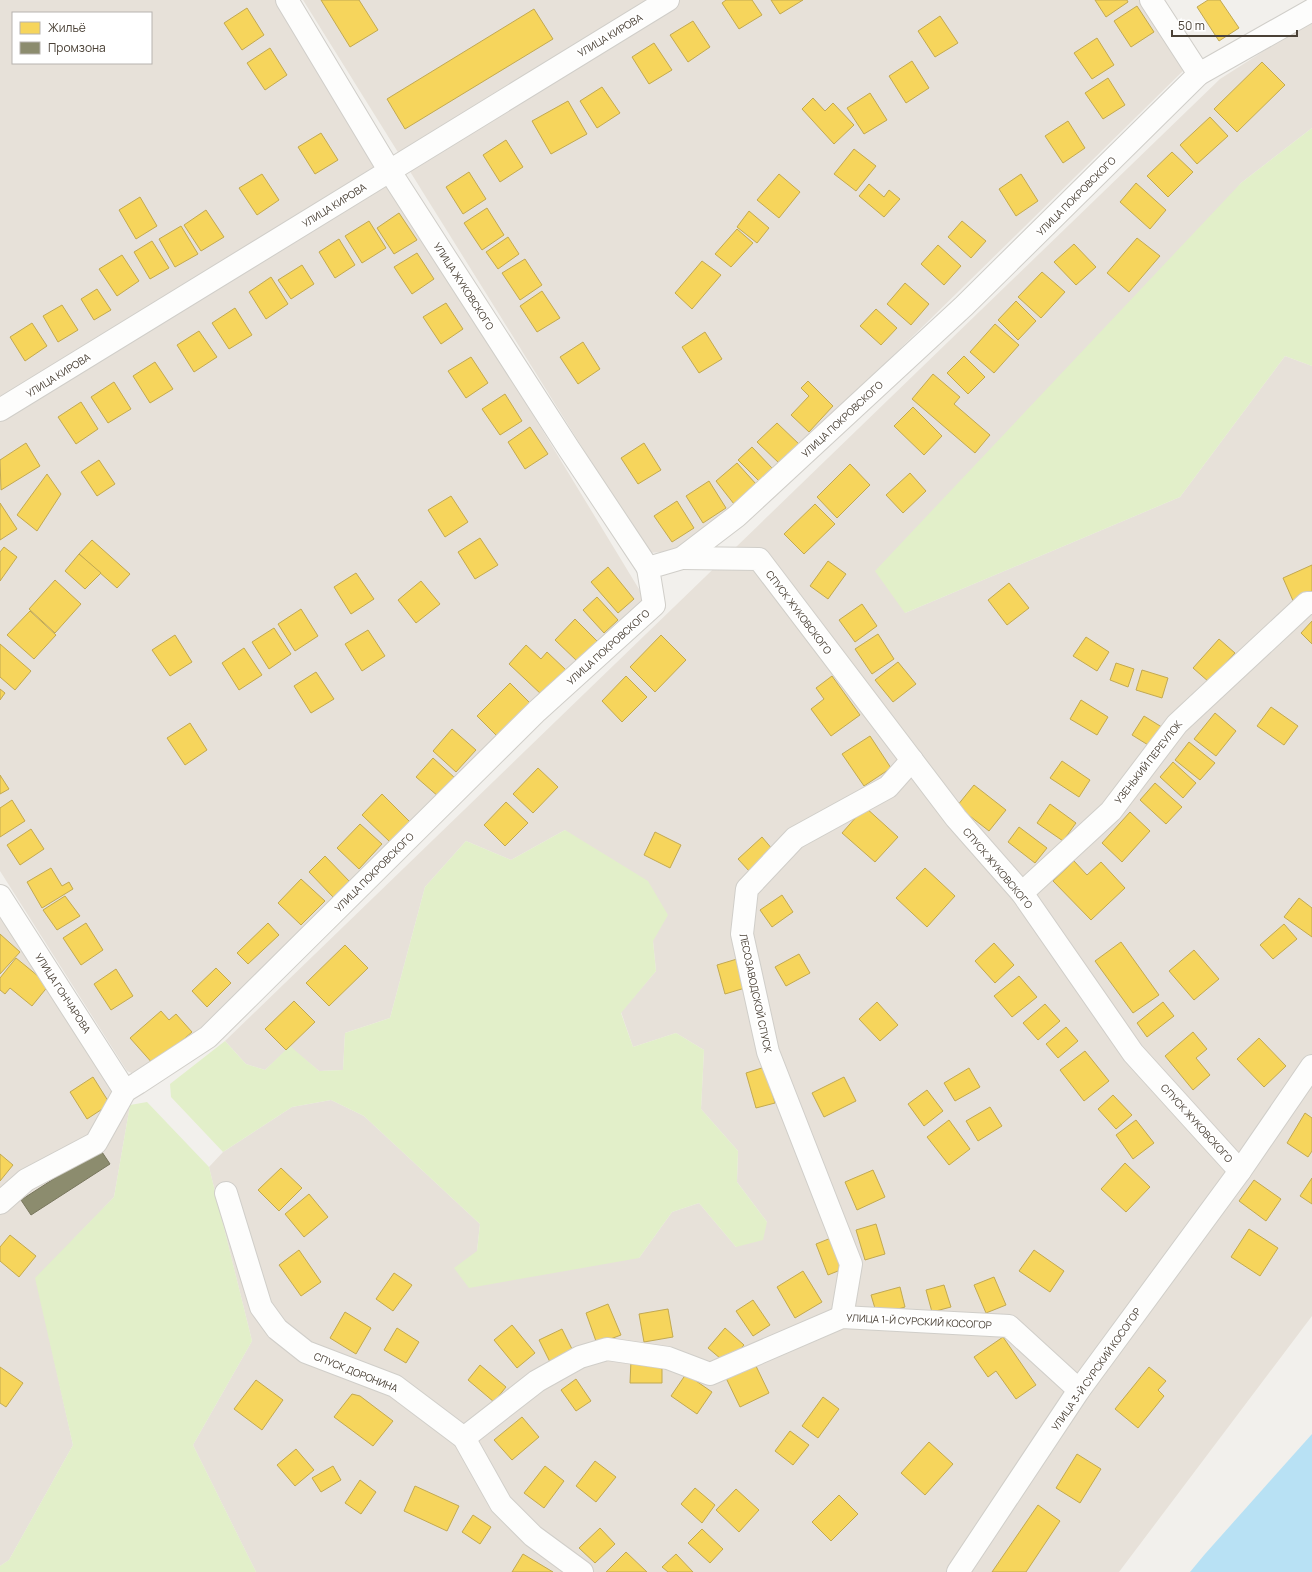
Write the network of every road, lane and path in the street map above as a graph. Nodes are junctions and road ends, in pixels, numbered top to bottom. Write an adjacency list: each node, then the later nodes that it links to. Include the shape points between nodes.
1 (288, 0): 6 (street, УЛИЦА ЖУКОВСКОГО)
2 (668, 0): 6 (street, УЛИЦА КИРОВА)
3 (1151, 0): 5 (street)
4 (1312, 10): 5 (street, УЛИЦА ПОКРОВСКОГО)
5 (1200, 74): 8 (street, УЛИЦА ПОКРОВСКОГО, via 964,306 736,516)
6 (390, 170): 7 (street, УЛИЦА КИРОВА); 9 (street, УЛИЦА ЖУКОВСКОГО)
7 (0, 410)
8 (682, 558): 9 (street, УЛИЦА ПОКРОВСКОГО); 11 (street, СПУСК ЖУКОВСКОГО, via 759,559)
9 (648, 568): 15 (street, УЛИЦА ПОКРОВСКОГО, via 654,605 538,711 208,1037)
10 (1312, 603): 12 (street, УЗЕНЬКИЙ ПЕРЕУЛОК, via 1307,604 1176,724 1111,811)
11 (912, 760): 12 (street, СПУСК ЖУКОВСКОГО, via 956,818); 19 (street, ЛЕСОЗАВОДСКОЙ СПУСК, via 888,787 795,838 747,889 742,934 768,1052 851,1264)
12 (1022, 893): 16 (street, СПУСК ЖУКОВСКОГО, via 1133,1053)
13 (0, 896): 15 (street, УЛИЦА ГОНЧАРОВА)
14 (1312, 1066): 16 (street, СПУСК ЖУКОВСКОГО)
15 (125, 1091): 18 (street, via 96,1143 26,1180)
16 (1240, 1171): 20 (street, УЛИЦА 3-Й СУРСКИЙ КОСОГОР)
17 (226, 1193): 21 (street, СПУСК ДОРОНИНА, via 261,1308 277,1329 306,1352 395,1386)
18 (0, 1203)
19 (842, 1317): 20 (street, УЛИЦА 1-Й СУРСКИЙ КОСОГОР, via 1009,1326); 21 (street, УЛИЦА 1-Й СУРСКИЙ КОСОГОР, via 710,1374 668,1358 607,1349 580,1357 537,1381)
20 (1079, 1390): 23 (street, УЛИЦА 3-Й СУРСКИЙ КОСОГОР)
21 (464, 1438): 22 (street, СПУСК ДОРОНИНА, via 501,1504 533,1536)
22 (582, 1572)
23 (958, 1572)

